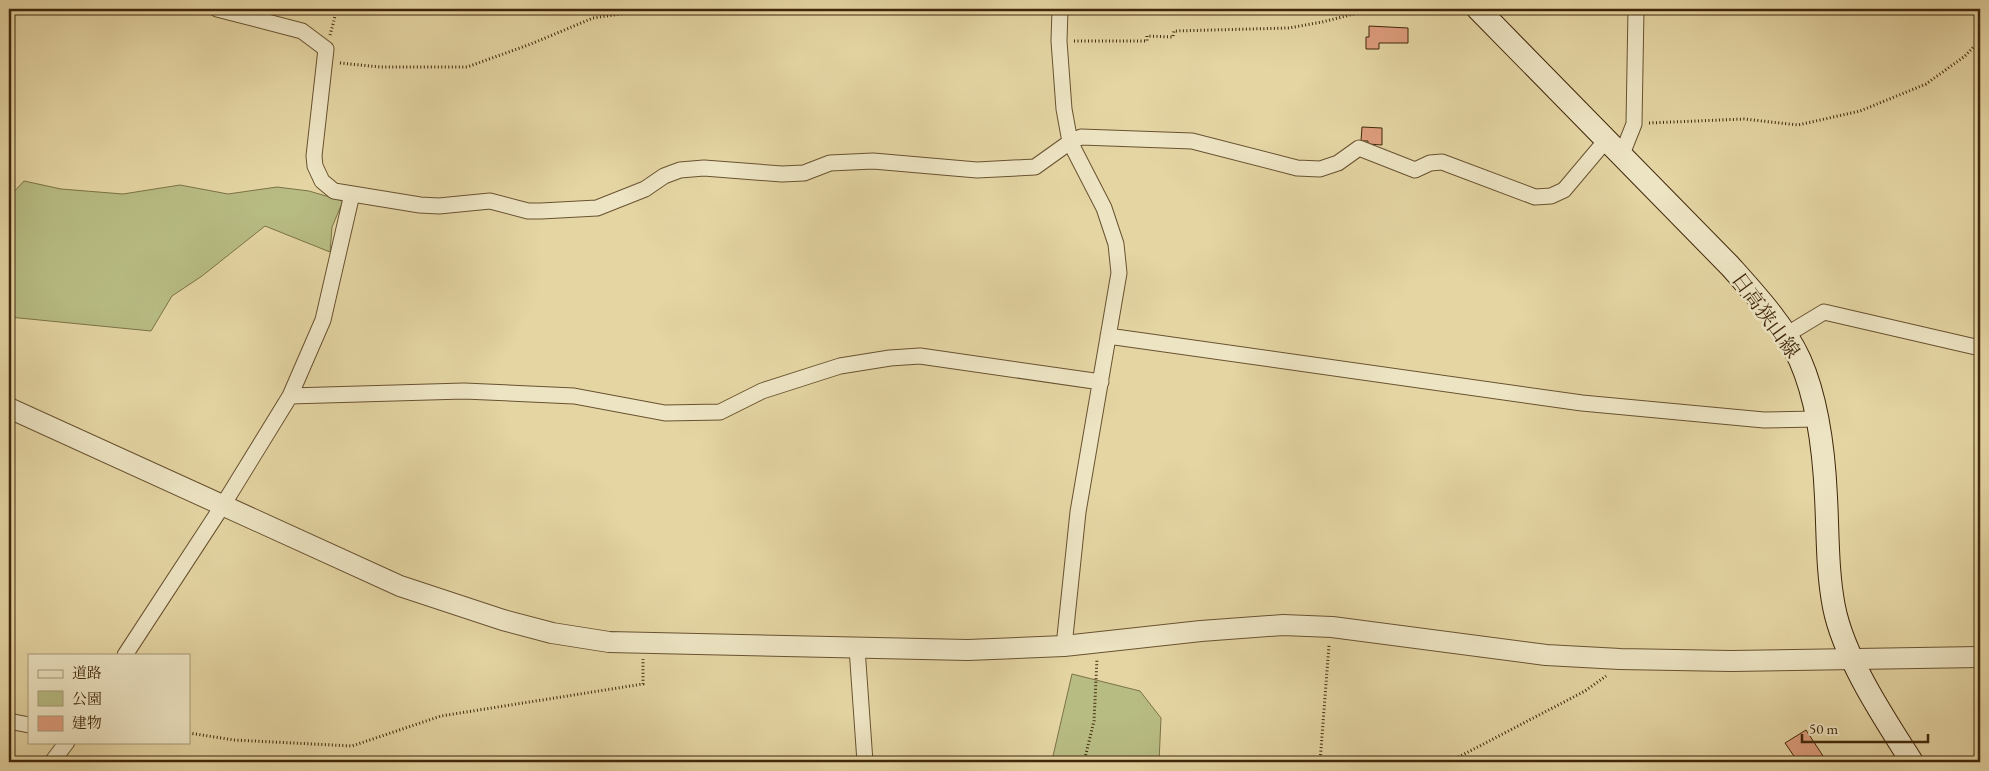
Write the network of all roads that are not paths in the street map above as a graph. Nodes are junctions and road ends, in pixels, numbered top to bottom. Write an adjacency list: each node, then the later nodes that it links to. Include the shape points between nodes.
1 (217, 9): 7 (street, via 302,31 325,55 315,166 322,181 334,190)
2 (1060, 9): 5 (street, via 1064,109)
3 (1478, 9): 6 (main road, 日高狭山線)
4 (1636, 9): 6 (street, via 1634,124)
5 (1070, 142): 6 (street, via 1080,137 1192,141 1297,168 1320,169 1338,163 1359,148 1415,170 1442,162 1535,197 1551,196 1564,190); 7 (street, via 1035,167 977,170 873,161 830,163 804,173 704,168 680,170 637,193 597,208 528,211 490,201 439,206); 8 (street, via 1104,208 1116,244 1119,273)
6 (1614, 146): 9 (main road, 日高狭山線, via 1730,266)
7 (352, 194): 12 (street, via 323,320)
8 (1108, 336): 11 (street); 14 (street, via 1582,403 1764,420)
9 (1786, 336): 10 (street, via 1824,312); 14 (main road, 日高狭山線, via 1800,359)
10 (1980, 348)
11 (1101, 382): 12 (street, via 920,356 840,366 762,391 720,412 665,413 574,396 464,391); 16 (street, via 1078,512)
12 (290, 396): 15 (street)
13 (9, 408): 15 (street)
14 (1816, 419): 20 (main road, 日高狭山線, via 1825,480 1834,608)
15 (223, 505): 17 (street, via 400,586 552,633 609,642); 18 (street)
16 (1064, 646): 17 (street, via 968,650); 20 (street, via 1265,626 1332,627 1546,655 1620,660)
17 (857, 648): 25 (street)
18 (126, 654)
19 (1980, 657): 20 (street)
20 (1853, 660): 26 (main road, 日高狭山線)
21 (9, 721): 22 (street)
22 (28, 725)
23 (66, 744): 24 (street)
24 (52, 762)
25 (865, 762)
26 (1912, 762)

